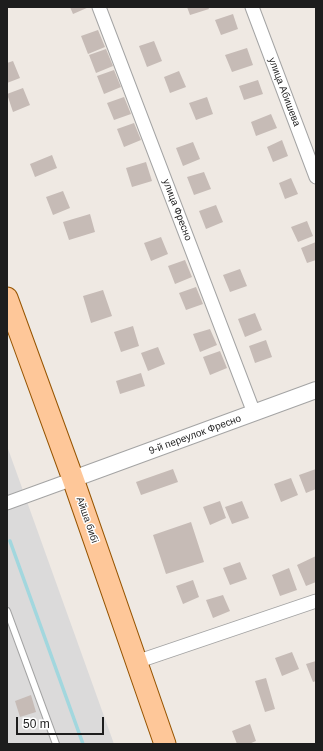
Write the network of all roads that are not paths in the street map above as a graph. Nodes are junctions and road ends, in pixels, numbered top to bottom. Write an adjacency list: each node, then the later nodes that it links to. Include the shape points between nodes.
1 (99, 7): 7 (street, улица Фресно)
2 (252, 7): 3 (street, улица Абишева)
3 (313, 161): 4 (street, улица Абишева)
4 (316, 177)
5 (7, 298): 8 (main road, Айша бибі)
6 (316, 390): 7 (street, 9-й переулок Фресно)
7 (254, 413): 8 (street, 9-й переулок Фресно)
8 (73, 479): 9 (street); 12 (main road, Айша бибі)
9 (7, 503)
10 (315, 605): 12 (street)
11 (7, 611): 13 (lane)
12 (136, 662): 14 (main road, Айша бибі)
13 (56, 744)
14 (165, 744)

